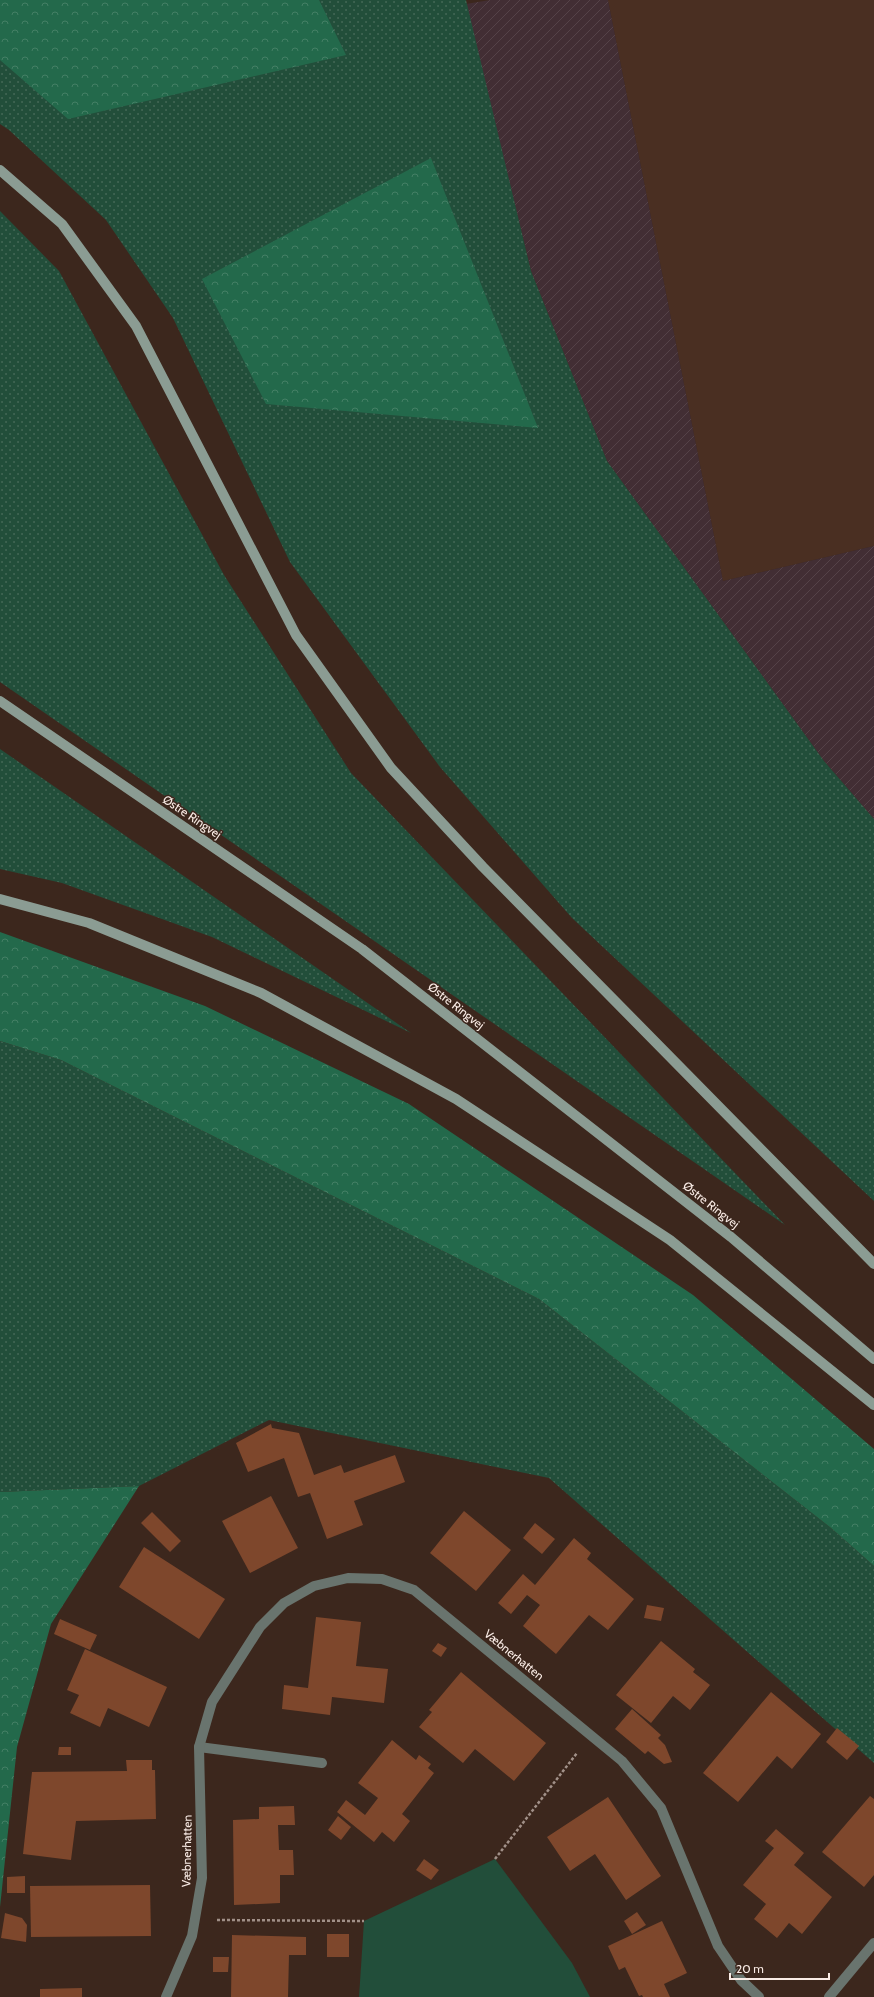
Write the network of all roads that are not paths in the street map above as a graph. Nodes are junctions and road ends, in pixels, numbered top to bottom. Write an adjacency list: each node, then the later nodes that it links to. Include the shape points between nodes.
1 (0, 170): 4 (main road, via 62,224 136,326 296,635 391,768 483,866)
2 (0, 701): 5 (main road, Østre Ringvej, via 362,949 731,1237)
3 (0, 898): 6 (main road, via 89,923 261,994 456,1099 670,1240)
4 (874, 1264)
5 (874, 1359)
6 (874, 1405)
7 (199, 1747): 8 (street); 10 (street, Væbnerhatten, via 202,1878 192,1936); 11 (street, Væbnerhatten, via 212,1702 260,1627 284,1603 314,1586 348,1578 382,1579 414,1590 622,1761 661,1808 718,1946 741,1980)
8 (322, 1763)
9 (874, 1943): 12 (street)
10 (166, 1997)
11 (759, 1997)
12 (829, 1997)

